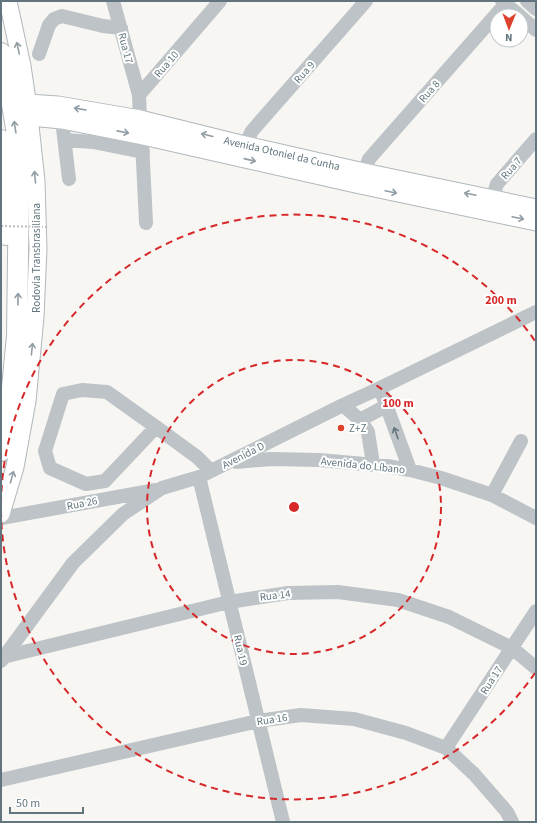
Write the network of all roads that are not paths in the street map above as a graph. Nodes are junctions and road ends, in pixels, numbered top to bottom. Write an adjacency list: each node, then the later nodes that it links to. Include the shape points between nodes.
1 (8, 1): 12 (main road, Rodovia Transbrasiliana, one-way to 1)
2 (113, 1): 8 (street, Rua 17)
3 (220, 1): 11 (street, Rua 10)
4 (366, 1): 19 (street, Rua 9, via 252,131)
5 (527, 1): 7 (street)
6 (505, 2): 21 (street, Rua 8, via 369,159)
7 (536, 9)
8 (121, 28): 10 (street, via 62,16 54,19 49,25); 11 (street, Rua 17)
9 (1, 53): 34 (highway, Rodovia Transbrasiliana, one-way to 9, via 10,408 17,336 19,182 16,134)
10 (39, 54)
11 (139, 95): 13 (street)
12 (29, 110): 13 (main road, Avenida Otoniel da Cunha, one-way to 12, via 58,105); 14 (main road, Avenida Otoniel da Cunha); 41 (main road, Rodovia Transbrasiliana, one-way to 12, via 15,467 27,401 35,317 37,213)
13 (140, 119): 18 (street); 19 (main road, Avenida Otoniel da Cunha, one-way to 13)
14 (62, 120): 17 (street); 18 (main road, Avenida Otoniel da Cunha, one-way to 18)
15 (536, 139): 22 (street, Rua 7, via 497,184)
16 (1, 140): 27 (highway, via 6,239)
17 (65, 140): 18 (street); 20 (street)
18 (143, 144): 21 (main road, Avenida Otoniel da Cunha, one-way to 21); 25 (street)
19 (245, 145): 21 (main road, Avenida Otoniel da Cunha)
20 (69, 179)
21 (362, 179): 22 (main road, Avenida Otoniel da Cunha, one-way to 21); 24 (main road, Avenida Otoniel da Cunha, one-way to 24)
22 (492, 199): 23 (main road, Avenida Otoniel da Cunha)
23 (536, 208)
24 (536, 222)
25 (146, 223)
26 (536, 312): 28 (street, Avenida D)
27 (1, 364)
28 (380, 388): 29 (street, Avenida D); 30 (street)
29 (343, 405): 31 (street); 35 (street, Avenida D)
30 (386, 406): 31 (street); 37 (street, one-way to 30)
31 (360, 420): 36 (street, via 368,432)
32 (156, 427): 32 (street, via 107,392 82,390 62,394 45,451 50,468 86,484 104,481); 38 (street, via 197,458)
33 (520, 441): 40 (street)
34 (1, 451)
35 (230, 462): 36 (street, Avenida do Líbano, via 271,459); 38 (street, Avenida D)
36 (373, 464): 37 (street, Avenida do Líbano)
37 (410, 470): 40 (street, Avenida do Líbano)
38 (205, 474): 39 (street, Avenida D); 44 (street, Rua 19)
39 (162, 488): 42 (street, Rua 26); 47 (street, Avenida D, via 123,514 73,562)
40 (492, 495): 43 (street, Avenida do Líbano)
41 (1, 514)
42 (1, 518)
43 (536, 518)
44 (229, 602): 46 (street, Rua 14, via 288,593 338,592 398,600 449,617); 47 (street, Rua 14); 49 (street, Rua 19)
45 (536, 611): 46 (street, Rua 17)
46 (512, 648): 48 (street, Rua 14); 50 (street, Rua 17)
47 (2, 659)
48 (536, 668)
49 (258, 721): 50 (street, Rua 16, via 301,715 354,719 406,733); 51 (street, Rua 16); 52 (street, Rua 19)
50 (446, 748): 53 (street, Rua 16, via 474,774 507,812)
51 (1, 780)
52 (283, 822)
53 (512, 822)

